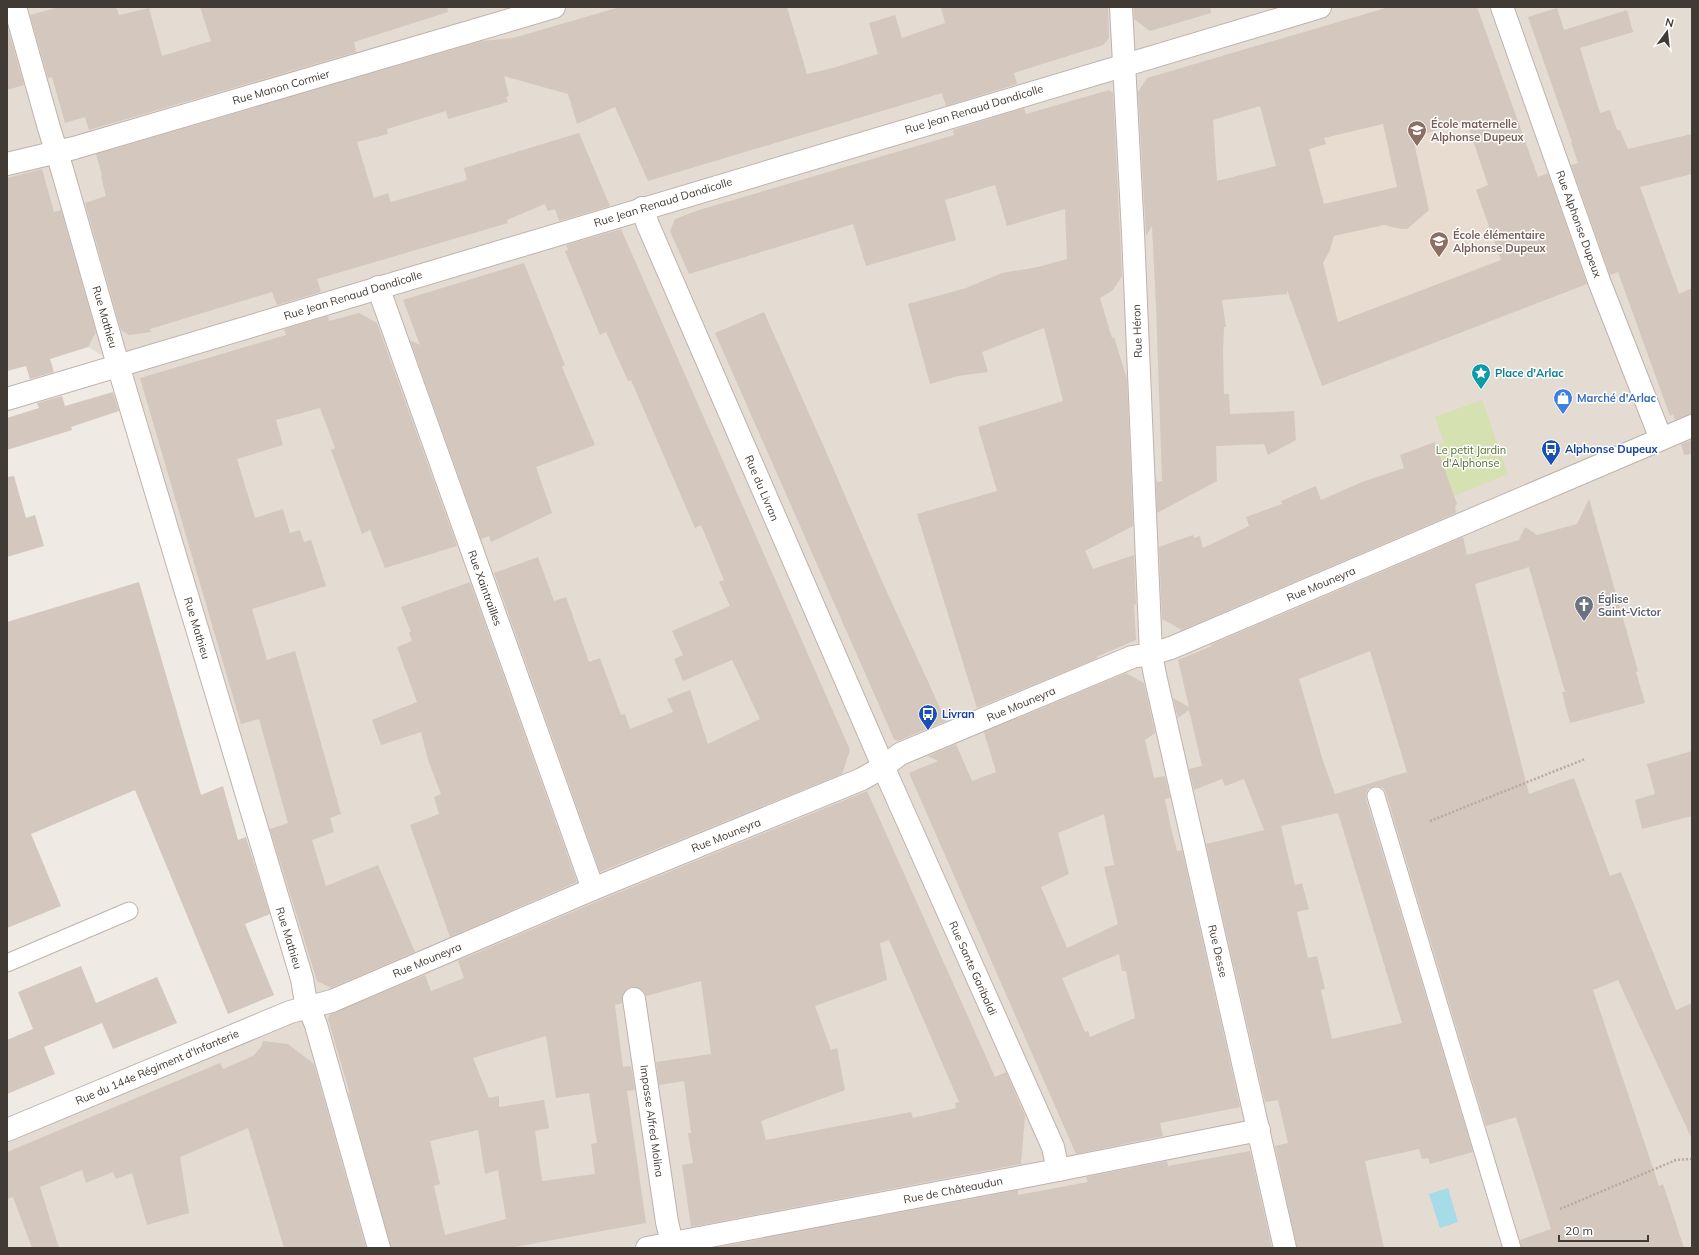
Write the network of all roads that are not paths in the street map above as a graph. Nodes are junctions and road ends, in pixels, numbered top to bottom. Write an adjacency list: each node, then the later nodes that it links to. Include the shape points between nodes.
1 (15, 7): 7 (street, Rue Mathieu)
2 (554, 7): 7 (street, Rue Manon Cormier)
3 (1121, 7): 6 (street, Rue Héron)
4 (1320, 7): 6 (street, Rue Jean Renaud Dandicolle)
5 (1502, 7): 14 (street, Rue Alphonse Dupeux, via 1599,281)
6 (1124, 64): 9 (street, Rue Jean Renaud Dandicolle); 15 (street, Rue Héron)
7 (57, 152): 8 (street, Rue Manon Cormier); 11 (street, Rue Mathieu)
8 (7, 164)
9 (642, 208): 10 (street, Rue Jean Renaud Dandicolle); 16 (street, Rue du Livran)
10 (378, 287): 11 (street, Rue Jean Renaud Dandicolle); 18 (street, Rue Xaintrailles)
11 (118, 365): 12 (street, Rue Jean Renaud Dandicolle); 22 (street, Rue Mathieu)
12 (7, 399)
13 (1692, 426): 14 (street, Rue Mouneyra)
14 (1661, 439): 15 (street, Rue Mouneyra, via 1171,648)
15 (1151, 654): 16 (street, Rue Mouneyra, via 1132,657 900,754); 24 (street, Rue Desse)
16 (883, 767): 18 (street, Rue Mouneyra, via 862,779); 25 (street, Rue Sante Garibaldi, via 1052,1147)
17 (1376, 796): 31 (lane)
18 (593, 889): 22 (street, Rue Mouneyra, via 332,1001)
19 (129, 911): 20 (lane)
20 (7, 964)
21 (634, 999): 26 (street, Impasse Alfred Molina, via 666,1222)
22 (309, 1007): 23 (street, Rue du 144e Régiment d'Infanterie, via 290,1012); 28 (street, Rue Mathieu)
23 (7, 1130)
24 (1258, 1130): 25 (street, Rue de Châteaudun); 30 (street, Rue Desse)
25 (1058, 1170): 27 (street, Rue de Châteaudun)
26 (672, 1243): 27 (street, Rue de Châteaudun); 29 (street, Rue de Châteaudun)
27 (693, 1244)
28 (379, 1248)
29 (647, 1248)
30 (1285, 1248)
31 (1512, 1248)

